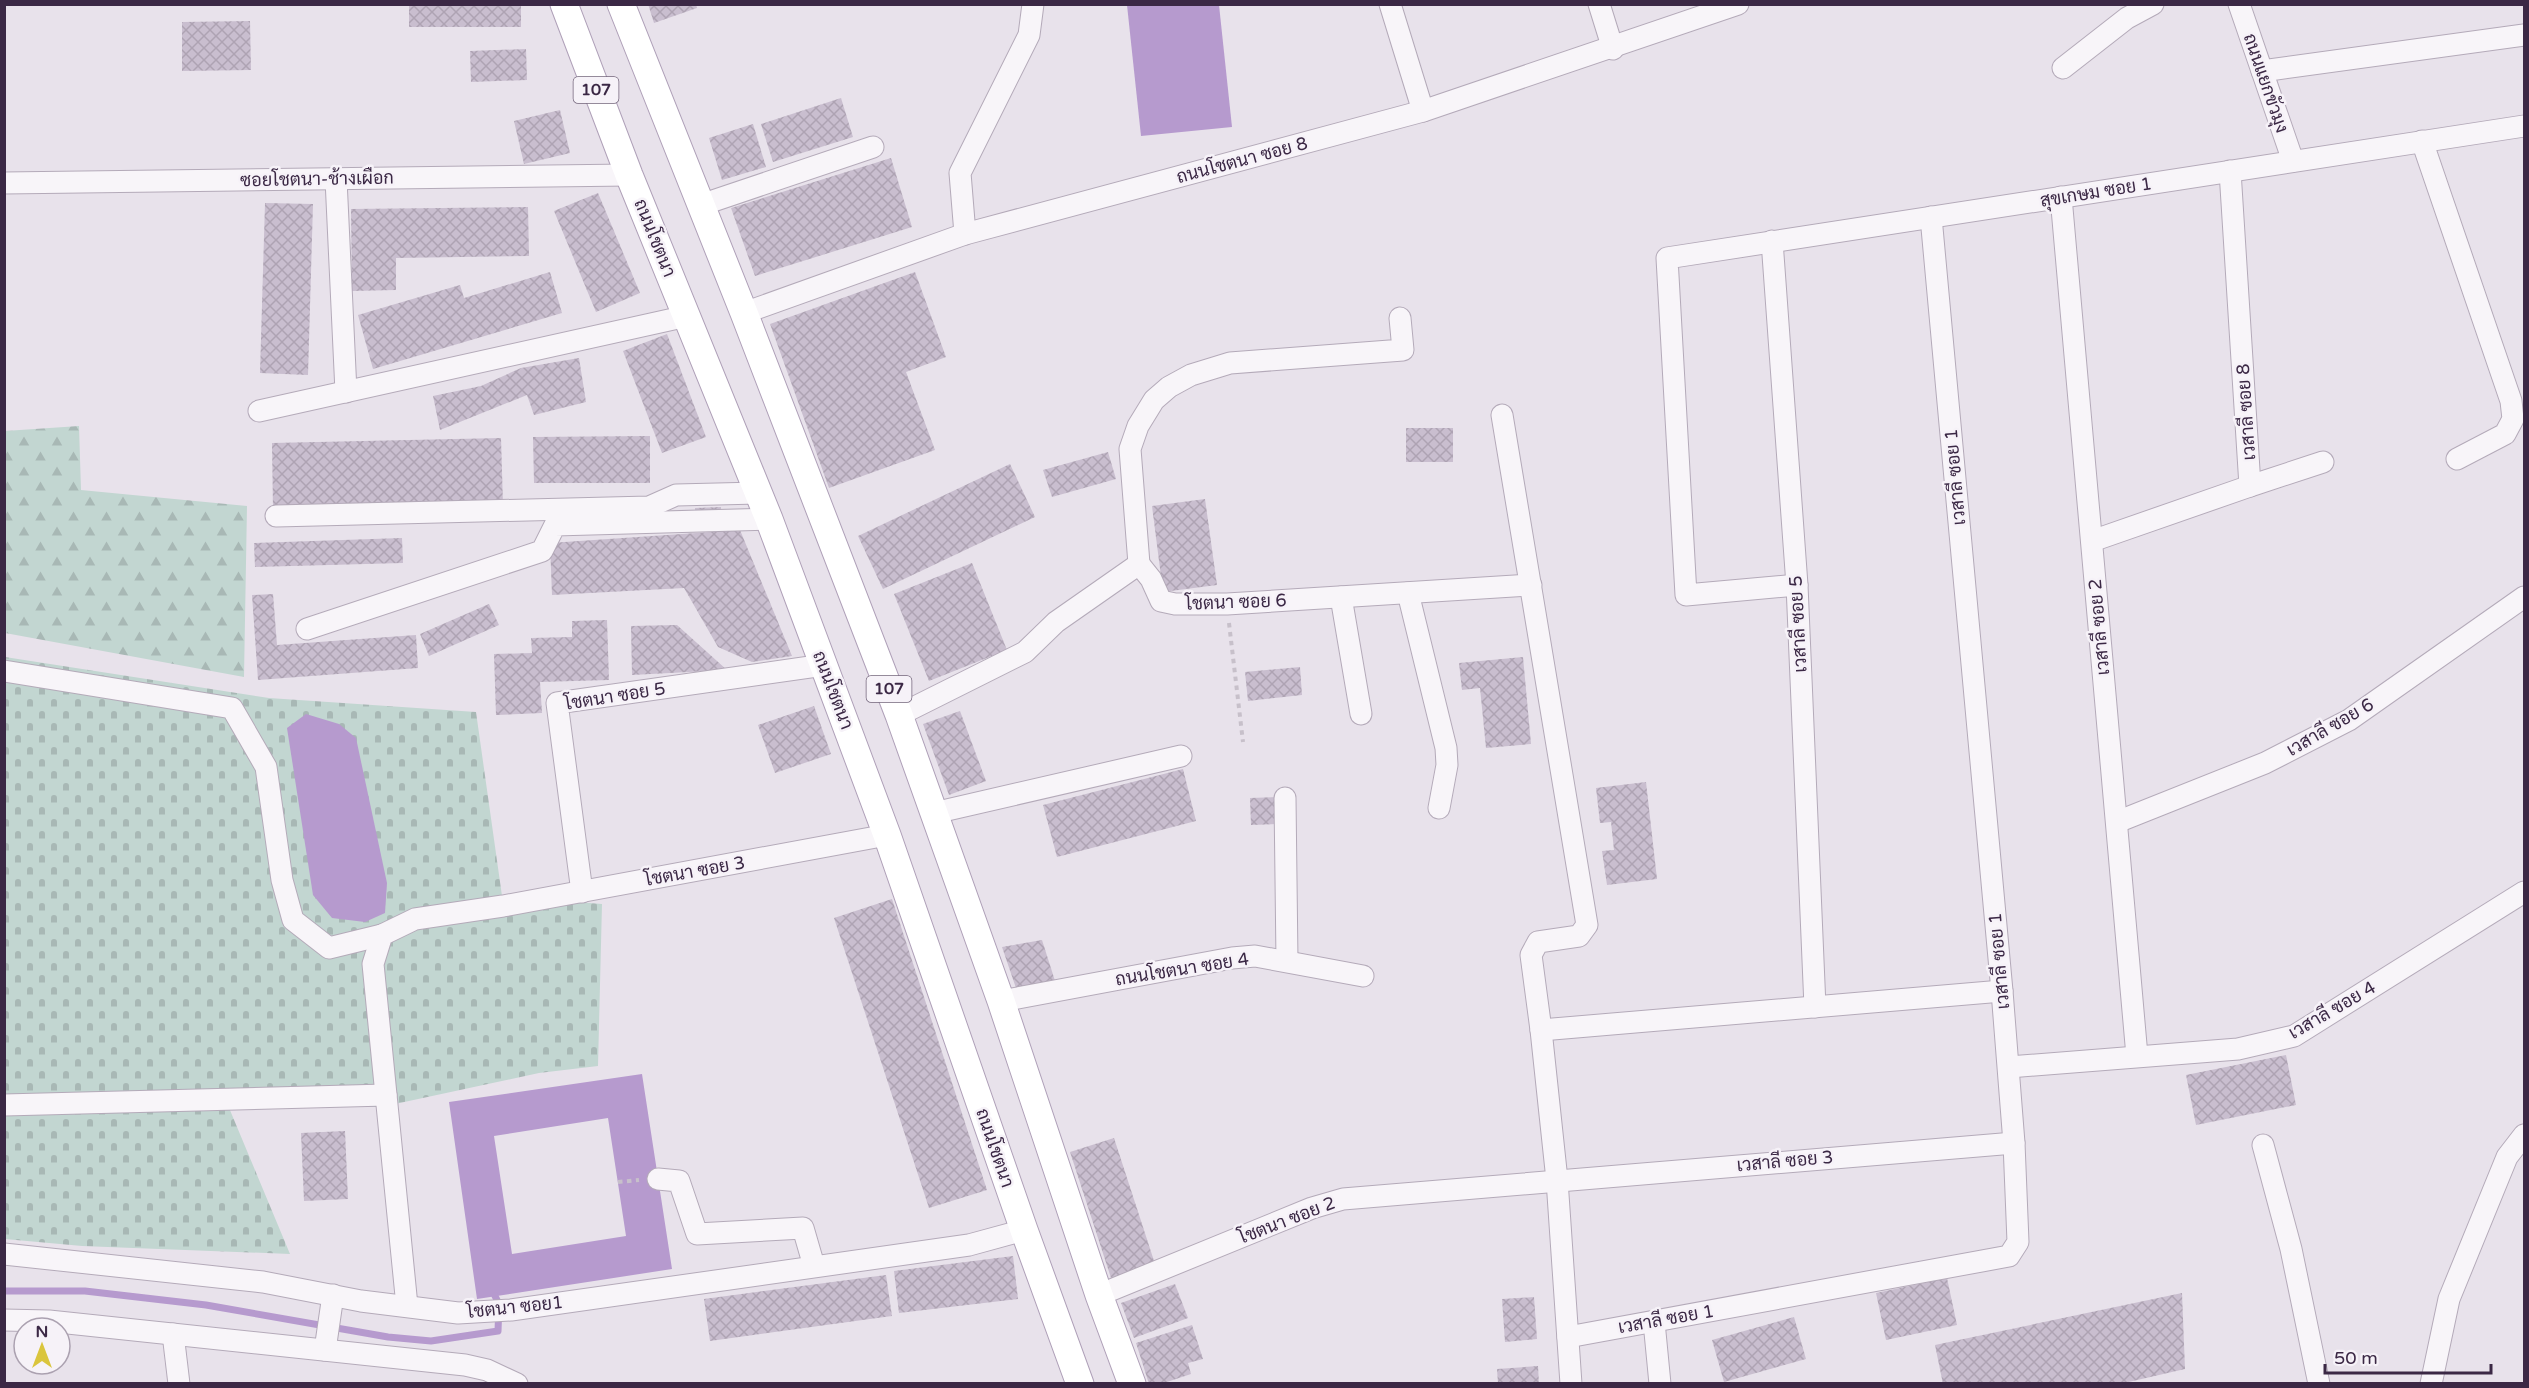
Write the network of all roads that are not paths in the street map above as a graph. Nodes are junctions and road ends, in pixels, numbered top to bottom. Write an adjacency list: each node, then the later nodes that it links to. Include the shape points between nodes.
1 (564, 4): 19 (main road, ถนนโชตนา / 107)
2 (621, 4): 23 (main road, 107)
3 (1034, 4): 25 (street, via 1029,35 960,173)
4 (1390, 4): 13 (street)
5 (1599, 4): 10 (street)
6 (1738, 4): 10 (street, ถนนโชตนา ซอย 8)
7 (2153, 4): 11 (street, via 2127,18)
8 (2239, 4): 12 (street, ถนนแยกขัวมุง)
9 (2524, 35): 12 (street)
10 (1613, 49): 13 (street, ถนนโชตนา ซอย 8)
11 (2063, 68)
12 (2262, 71): 17 (street, ถนนแยกขัวมุง)
13 (1423, 111): 25 (street, ถนนโชตนา ซอย 8)
14 (2524, 126): 15 (street, สุขเกษม ซอย 1)
15 (2422, 141): 17 (street, สุขเกษม ซอย 1); 33 (street, via 2511,401 2513,419 2505,434)
16 (873, 147): 23 (street)
17 (2293, 161): 18 (street, สุขเกษม ซอย 1)
18 (2230, 171): 22 (street, สุขเกษม ซอย 1); 35 (street, เวสาลี ซอย 8)
19 (629, 175): 20 (street, ซอยโชตนา-ช้างเผือก); 28 (main road, ถนนโชตนา / 107)
20 (336, 179): 21 (street, ซอยโชตนา-ช้างเผือก); 30 (street)
21 (4, 183)
22 (2061, 197): 24 (street, สุขเกษม ซอย 1); 39 (street, เวสาลี ซอย 2)
23 (701, 205): 27 (main road, 107)
24 (1931, 217): 26 (street, สุขเกษม ซอย 1); 62 (street, เวสาลี ซอย 1)
25 (965, 234): 27 (street, ถนนโชตนา ซอย 8)
26 (1772, 241): 42 (street, เวสาลี ซอย 5); 42 (street, สุขเกษม ซอย 1, via 1666,258 1686,595)
27 (744, 313): 50 (main road, 107)
28 (687, 316): 30 (street); 36 (main road, ถนนโชตนา / 107)
29 (1400, 318): 40 (street, via 1403,350 1230,363 1191,375 1154,400 1130,448)
30 (346, 392): 31 (street)
31 (259, 411)
32 (1502, 415): 41 (street)
33 (2457, 459)
34 (2323, 462): 35 (street)
35 (2250, 486): 39 (street, เวสาลี ซอย 8)
36 (758, 493): 37 (street, via 676,495 649,507); 38 (main road, ถนนโชตนา / 107)
37 (276, 516)
38 (768, 519): 46 (street, via 555,525 542,551); 47 (main road, ถนนโชตนา / 107)
39 (2092, 542): 55 (street, เวสาลี ซอย 2)
40 (1139, 564): 44 (street, โชตนา ซอย 6, via 1161,601 1175,604); 50 (street, via 1056,622 1025,652)
41 (1531, 585): 43 (street, โชตนา ซอย 6); 65 (street, via 1587,925 1580,936 1538,942 1531,955)
42 (1797, 585): 64 (street, เวสาลี ซอย 5)
43 (1408, 592): 44 (street, โชตนา ซอย 6); 53 (street, via 1446,748 1447,765)
44 (1341, 597): 49 (street)
45 (2524, 597): 55 (street, เวสาลี ซอย 6, via 2349,720 2265,763)
46 (307, 629)
47 (824, 665): 56 (main road, ถนนโชตนา / 107); 57 (street, โชตนา ซอย 5, via 557,703)
48 (4, 671): 59 (street, โชตนา ซอย 3, via 232,708 266,767 282,880 293,920 329,948)
49 (1361, 714)
50 (898, 715): 54 (main road, 107)
51 (1180, 756): 54 (street)
52 (1285, 798): 60 (street)
53 (1438, 808)
54 (934, 813): 63 (main road, 107)
55 (2117, 822): 66 (street, เวสาลี ซอย 2)
56 (887, 835): 57 (street, โชตนา ซอย 3); 75 (main road, ถนนโชตนา / 107)
57 (582, 892): 59 (street, โชตนา ซอย 3, via 415,919)
58 (2524, 892): 66 (street, เวสาลี ซอย 4, via 2294,1036 2238,1049)
59 (382, 935): 68 (street, via 373,964)
60 (1287, 961): 61 (street, ถนนโชตนา ซอย 4); 63 (street, ถนนโชตนา ซอย 4, via 1255,956 1232,958)
61 (1363, 976)
62 (2002, 992): 64 (street); 67 (street, เวสาลี ซอย 1)
63 (1001, 1002): 79 (main road, 107)
64 (1815, 1007): 65 (street)
65 (1541, 1030): 74 (street)
66 (2137, 1056): 67 (street, เวสาลี ซอย 4)
67 (2009, 1067): 71 (street, เวสาลี ซอย 1)
68 (386, 1095): 69 (street); 80 (street)
69 (4, 1105)
70 (2524, 1135): 94 (street, via 2507,1157 2449,1299)
71 (2014, 1143): 74 (street, เวสาลี ซอย 3); 82 (street, เวสาลี ซอย 1, via 2018,1242 2010,1256)
72 (2263, 1145): 93 (street, via 2291,1249)
73 (658, 1179): 77 (street, via 679,1181 697,1234 803,1228)
74 (1557, 1180): 79 (street, โชตนา ซอย 2, via 1343,1199 1312,1208); 84 (street)
75 (1024, 1230): 77 (street, โชตนา ซอย1, via 969,1245); 89 (main road, ถนนโชตนา / 107)
76 (4, 1254): 78 (street, โชตนา ซอย1, via 263,1282)
77 (814, 1266): 80 (street, โชตนา ซอย1, via 511,1310 458,1313)
78 (333, 1295): 80 (street, โชตนา ซอย1); 85 (street)
79 (1100, 1295): 90 (main road, 107)
80 (407, 1306)
81 (4, 1320): 83 (street)
82 (1654, 1322): 84 (street, เวสาลี ซอย 1); 92 (street)
83 (173, 1334): 85 (street); 87 (street)
84 (1568, 1337): 91 (street)
85 (325, 1350): 86 (street)
86 (467, 1374): 88 (street, via 487,1370)
87 (179, 1383)
88 (518, 1383)
89 (1080, 1383)
90 (1132, 1383)
91 (1571, 1383)
92 (1660, 1383)
93 (2319, 1383)
94 (2431, 1383)

